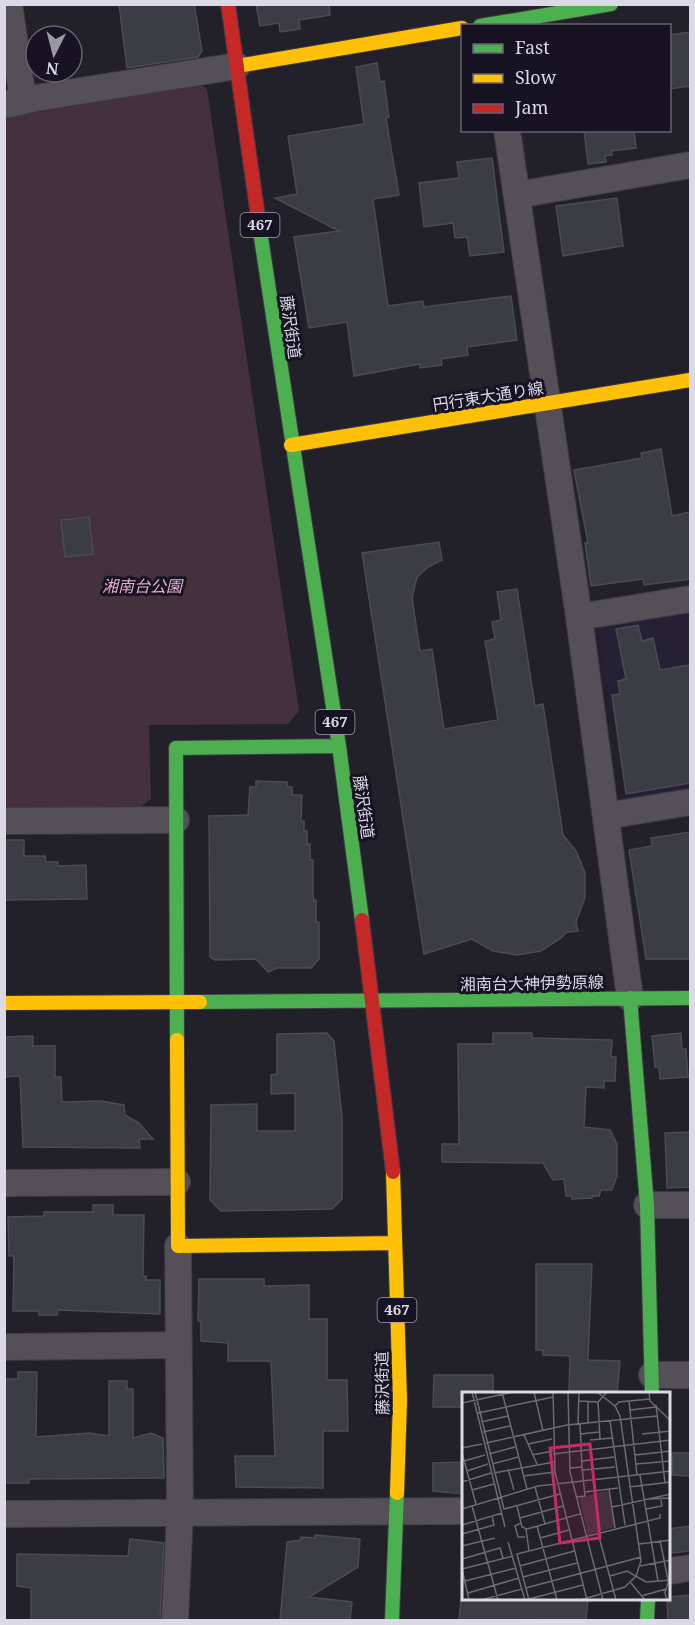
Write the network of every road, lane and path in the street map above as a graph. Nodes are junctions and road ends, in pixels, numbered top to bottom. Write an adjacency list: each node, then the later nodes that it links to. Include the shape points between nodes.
1 (9, 4): 7 (street)
2 (228, 4): 6 (main road, 藤沢街道 / 467)
3 (611, 4): 4 (main road)
4 (487, 20)
5 (461, 28): 6 (main road)
6 (237, 66): 7 (street); 13 (main road, 藤沢街道 / 467)
7 (14, 103)
8 (507, 132): 10 (street)
9 (690, 165): 10 (street)
10 (517, 195): 12 (street)
11 (690, 380): 12 (main road, 円行東大通り線)
12 (549, 403): 13 (main road, 円行東大通り線); 15 (street)
13 (291, 445): 16 (main road, 藤沢街道 / 467)
14 (690, 599): 15 (street)
15 (579, 617): 18 (street)
16 (339, 746): 19 (main road, via 176,748); 23 (main road, 藤沢街道 / 467)
17 (690, 802): 18 (street)
18 (606, 816): 21 (street)
19 (176, 820): 20 (street); 24 (main road)
20 (4, 821)
21 (630, 998): 22 (main road, 湘南台大神伊勢原線); 23 (main road, 湘南台大神伊勢原線); 28 (main road)
22 (690, 998)
23 (373, 1000): 24 (main road, 湘南台大神伊勢原線); 30 (main road, 藤沢街道 / 467, via 393,1176)
24 (176, 1002): 25 (main road, 湘南台大神伊勢原線); 26 (main road)
25 (4, 1003)
26 (177, 1182): 27 (street); 31 (main road)
27 (4, 1183)
28 (647, 1205): 29 (street); 35 (main road)
29 (690, 1205)
30 (395, 1243): 31 (main road); 36 (main road, 藤沢街道 / 467, via 400,1400)
31 (178, 1246): 32 (street)
32 (179, 1345): 33 (street); 38 (street)
33 (4, 1347)
34 (690, 1375): 35 (street)
35 (652, 1385)
36 (397, 1511): 37 (street); 38 (street); 44 (main road, 藤沢街道 / 467)
37 (462, 1511)
38 (180, 1512): 39 (street); 43 (street)
39 (4, 1514)
40 (690, 1568): 41 (street)
41 (671, 1571)
42 (648, 1601): 45 (main road)
43 (175, 1620)
44 (392, 1620)
45 (647, 1620)

